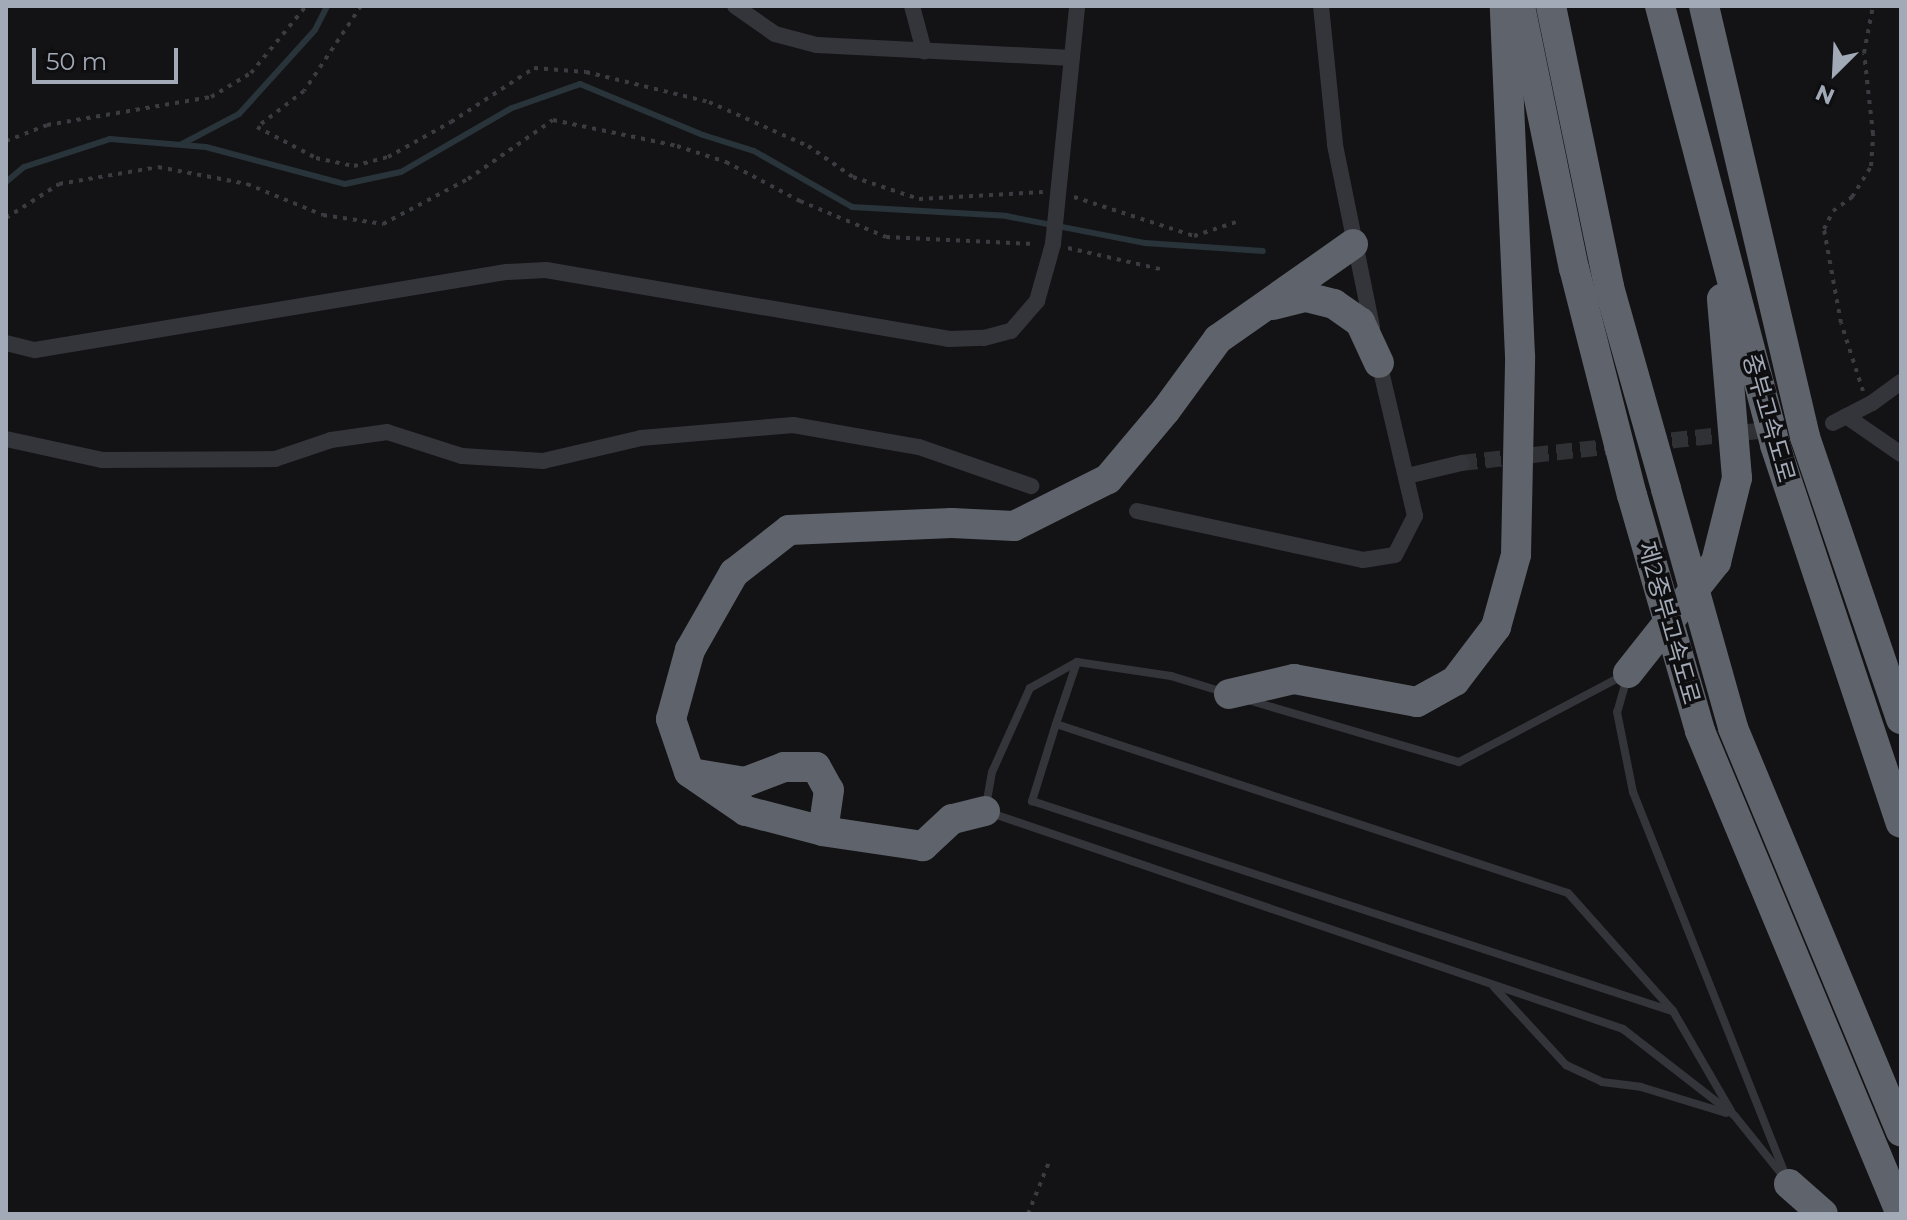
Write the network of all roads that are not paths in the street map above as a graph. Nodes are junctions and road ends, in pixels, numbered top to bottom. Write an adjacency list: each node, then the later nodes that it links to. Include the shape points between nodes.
1 (735, 6): 10 (street, via 775,34 817,45)
2 (912, 6): 10 (street)
3 (1077, 6): 11 (street)
4 (1321, 6): 13 (street, via 1335,145)
5 (1505, 6): 26 (highway, via 1520,371 1516,555 1496,627 1455,681 1417,702 1294,679)
6 (1520, 6): 38 (highway, 제2중부고속도로, bridge, via 1574,268 1700,731)
7 (1551, 6): 36 (highway, 제2중부고속도로, bridge, via 1609,287 1733,728)
8 (1660, 6): 12 (highway, 중부고속도로)
9 (1704, 6): 27 (highway, 중부고속도로, via 1805,437)
10 (924, 51): 11 (street)
11 (1072, 58): 15 (street, via 1053,244 1037,301 1011,331 948,339 546,270 507,272 35,350)
12 (1716, 221): 25 (highway, via 1737,478 1716,562); 31 (highway, 중부고속도로, via 1775,445)
13 (1353, 244): 14 (highway); 16 (street)
14 (1264, 307): 16 (highway, via 1306,297 1334,304 1360,322); 29 (highway, via 1218,339 1108,479 1014,526 938,523 789,530 745,564 734,573 690,650 671,719)
15 (6, 343)
16 (1379, 363): 21 (street)
17 (1901, 382): 19 (street, via 1840,420)
18 (6, 439): 22 (street, via 102,460 275,459 331,440 387,432 462,456 543,461 641,438 793,425 919,447)
19 (1901, 454)
20 (1461, 463): 21 (street)
21 (1407, 476): 23 (street, via 1415,516 1395,555 1363,560)
22 (1031, 486)
23 (1137, 511)
24 (1077, 662): 26 (lane, via 1171,676); 28 (lane); 30 (lane, via 1030,688 992,772)
25 (1628, 673): 26 (lane, via 1459,762); 37 (lane, via 1617,712 1633,792)
26 (1229, 694)
27 (1901, 719)
28 (1056, 724): 34 (lane, via 1568,893); 34 (lane, via 1032,801)
29 (689, 772): 32 (highway, via 746,811); 32 (highway, via 745,782 784,767 816,767 829,790)
30 (985, 811): 32 (highway, via 952,819 923,846); 33 (lane)
31 (1901, 823)
32 (823, 831)
33 (1493, 987): 35 (lane, via 1623,1029); 35 (lane, via 1566,1065 1602,1082 1641,1087)
34 (1673, 1011): 35 (lane)
35 (1734, 1115): 37 (lane)
36 (1901, 1131)
37 (1789, 1184): 39 (highway)
38 (1896, 1204)
39 (1823, 1214)

